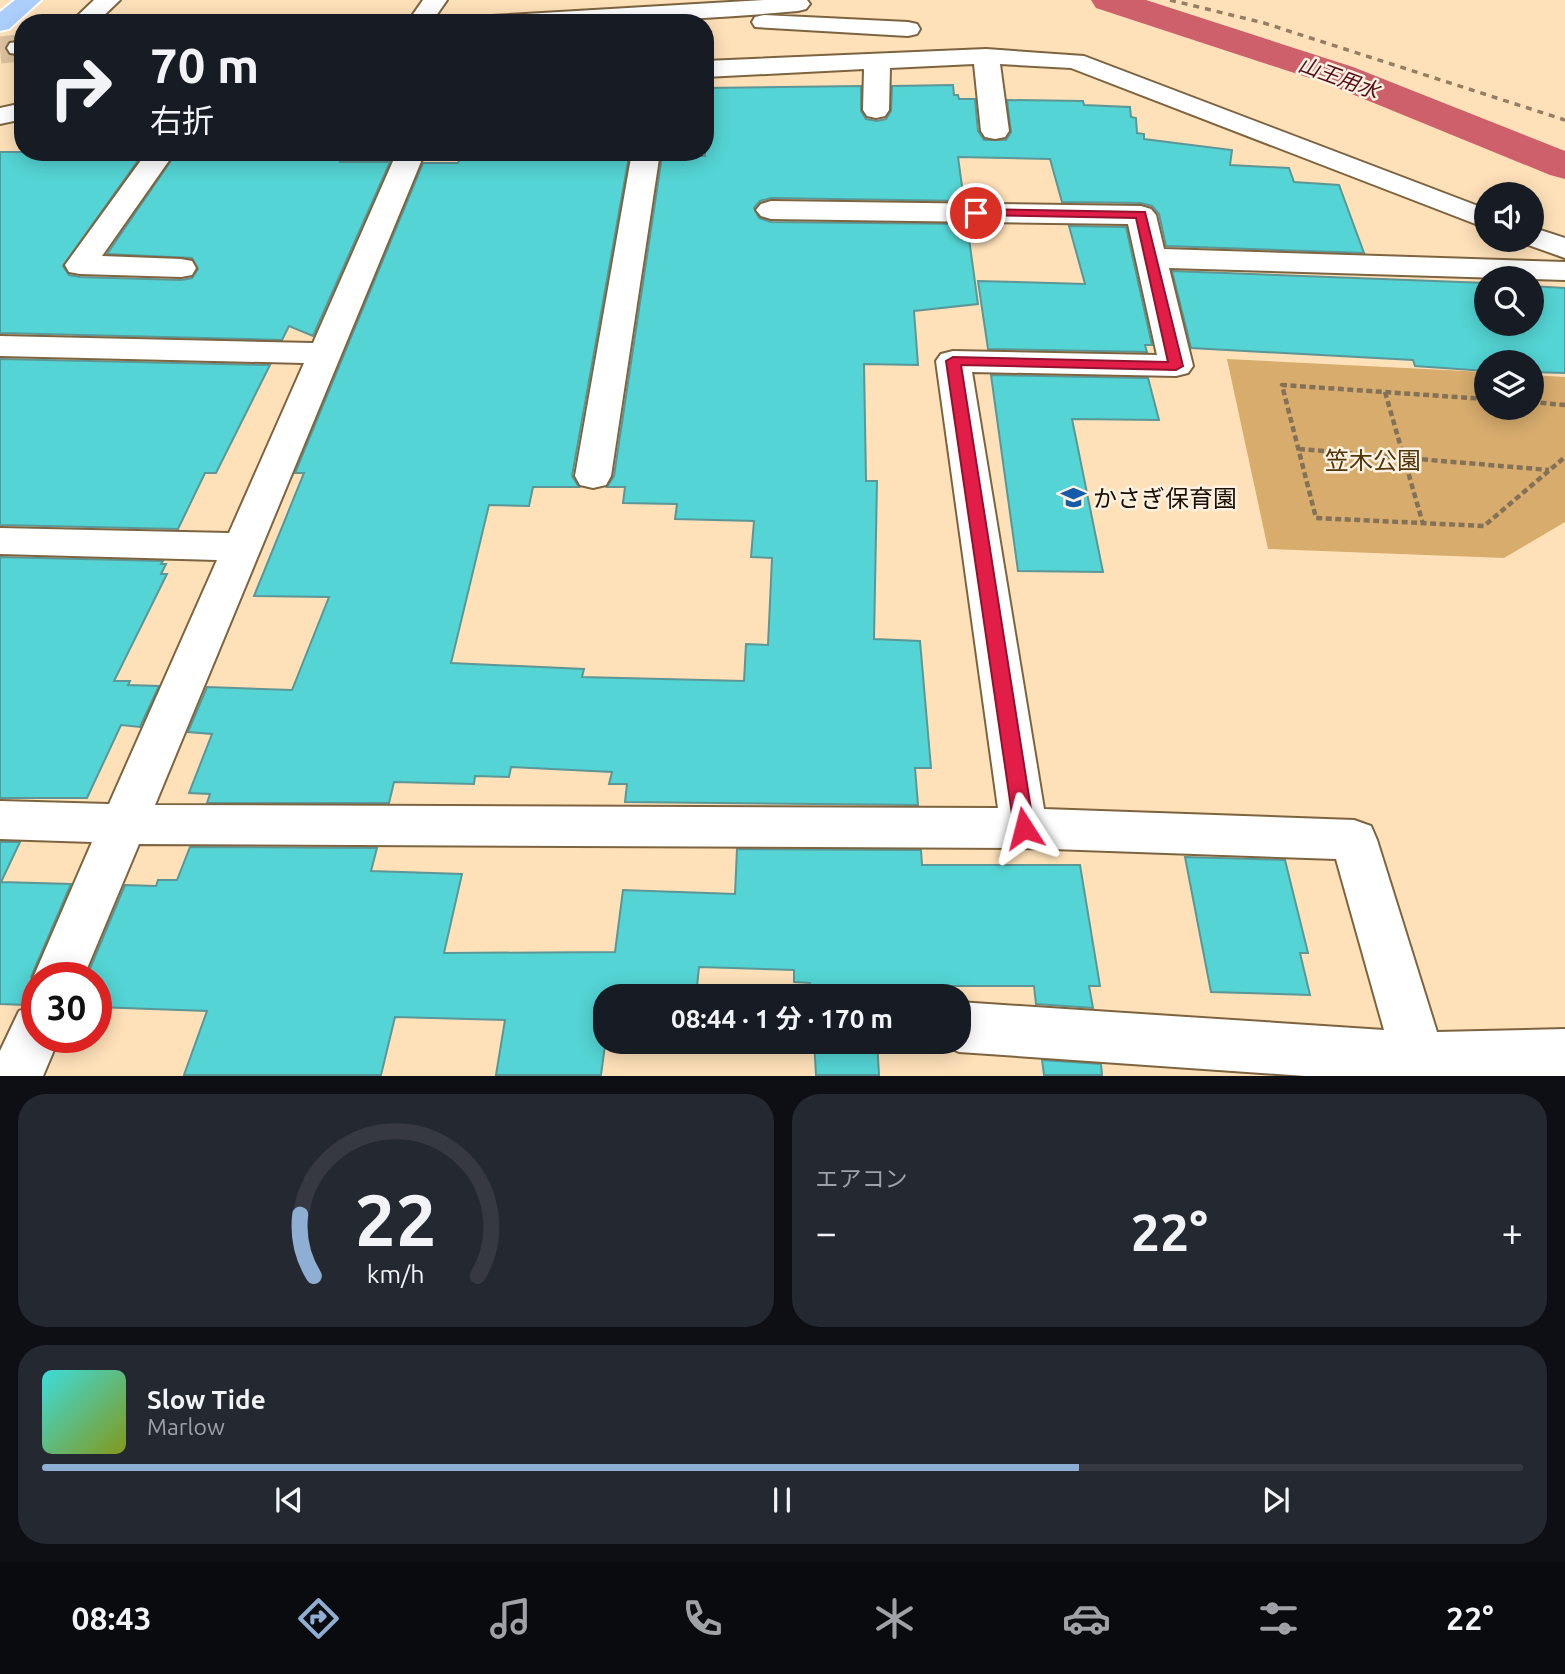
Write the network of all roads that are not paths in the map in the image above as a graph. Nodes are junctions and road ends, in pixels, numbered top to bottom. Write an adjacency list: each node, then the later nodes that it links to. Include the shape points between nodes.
1 (29, 0): 9 (highway)
2 (108, 0): 6 (street)
3 (798, 4): 4 (street)
4 (706, 6): 5 (street)
5 (604, 9): 7 (street)
6 (92, 14)
7 (564, 14)
8 (714, 15): 10 (street)
9 (0, 24)
10 (908, 29)
11 (986, 56): 12 (street); 15 (street); 20 (street, via 1075,61)
12 (877, 60): 13 (street); 14 (street)
13 (714, 69)
14 (876, 110)
15 (995, 131)
16 (155, 161): 24 (street, via 80,265)
17 (407, 161): 27 (street)
18 (645, 161): 28 (street)
19 (771, 210): 23 (street, via 1141,215)
20 (1474, 214)
21 (1544, 241): 22 (street)
22 (1565, 249)
23 (1151, 258): 25 (street); 33 (street, via 1176,366 953,361)
24 (181, 268)
25 (1565, 271)
26 (0, 346): 27 (street)
27 (325, 353): 30 (street)
28 (593, 476)
29 (0, 541): 30 (street)
30 (243, 547): 32 (street)
31 (0, 820): 32 (street)
32 (124, 824): 33 (street); 34 (street)
33 (1024, 828): 38 (street, via 1354,840)
34 (65, 962)
35 (971, 1028): 38 (street)
36 (26, 1053): 39 (street)
37 (1565, 1054): 38 (street)
38 (1421, 1067)
39 (16, 1076)

